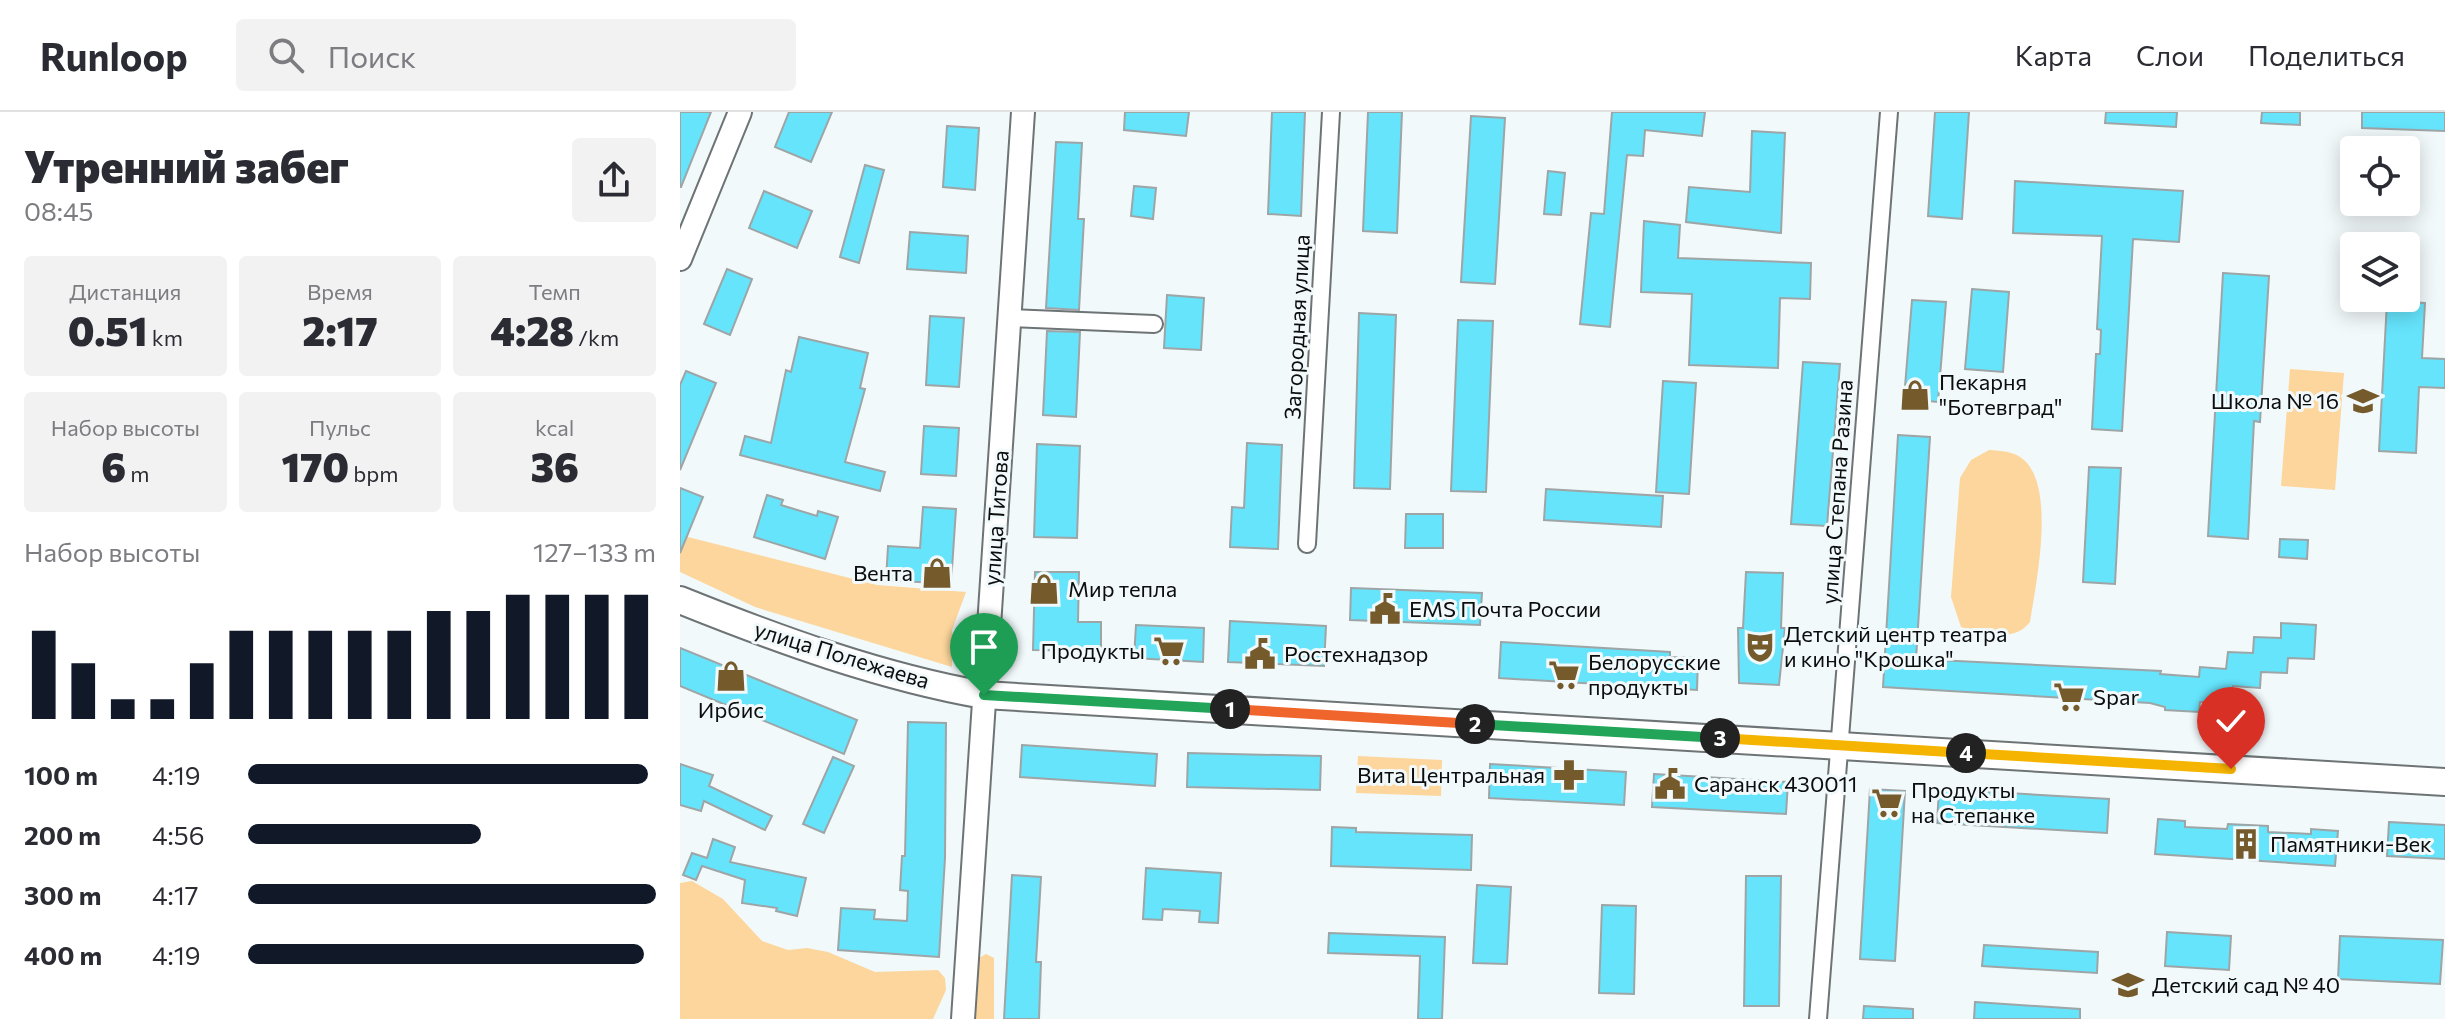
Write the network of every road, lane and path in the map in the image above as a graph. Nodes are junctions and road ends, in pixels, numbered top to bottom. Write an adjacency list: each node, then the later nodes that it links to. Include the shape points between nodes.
1 (740, 112): 5 (main road)
2 (1023, 112): 6 (main road, улица Титова)
3 (1331, 112): 8 (street, Загородная улица)
4 (1889, 112): 11 (street, улица Степана Разина, via 1852,604)
5 (680, 259)
6 (1010, 318): 7 (street); 10 (main road, улица Титова)
7 (1154, 324)
8 (1307, 544)
9 (680, 600): 10 (main road, улица Полежаева, via 766,633)
10 (984, 695): 11 (main road, улица Полежаева); 13 (main road, улица Титова)
11 (1836, 745): 12 (main road, улица Полежаева); 14 (street, улица Степана Разина)
12 (2445, 782)
13 (963, 1019)
14 (1818, 1019)

